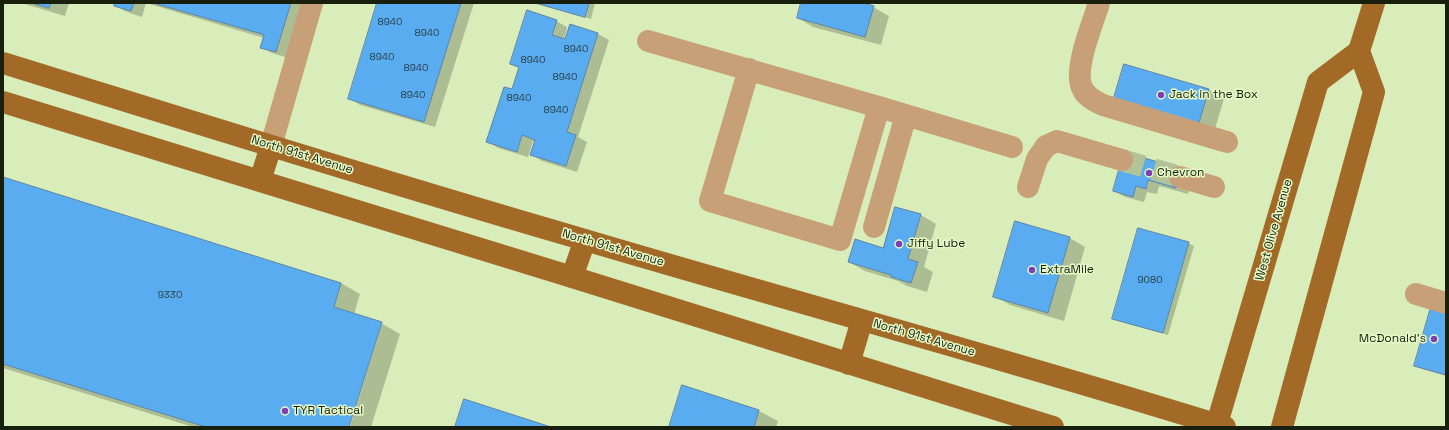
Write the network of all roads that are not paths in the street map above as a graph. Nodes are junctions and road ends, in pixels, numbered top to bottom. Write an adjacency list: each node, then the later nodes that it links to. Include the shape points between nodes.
1 (312, 3): 12 (street)
2 (1099, 3): 11 (street, via 1080,67 1081,86 1088,97 1103,105)
3 (1374, 3): 5 (main road)
4 (648, 41): 7 (street)
5 (1359, 51): 26 (main road, West Olive Avenue, via 1318,82); 28 (main road, via 1374,92)
6 (3, 63): 12 (main road, North 91st Avenue)
7 (749, 69): 9 (street); 9 (street, via 710,201 840,240)
8 (3, 102): 16 (main road)
9 (879, 107): 10 (street)
10 (906, 115): 13 (street); 19 (street)
11 (1227, 142)
12 (271, 146): 16 (main road); 20 (main road, North 91st Avenue)
13 (1012, 147)
14 (1122, 160): 17 (street, via 1057,141 1046,146 1037,159)
15 (1180, 177): 18 (street)
16 (260, 181): 21 (main road)
17 (1028, 187)
18 (1214, 188)
19 (874, 227)
20 (585, 240): 21 (main road); 24 (main road, North 91st Avenue)
21 (572, 277): 25 (main road)
22 (1416, 294): 23 (street)
23 (1446, 303)
24 (862, 320): 25 (main road); 26 (main road, North 91st Avenue)
25 (849, 364): 27 (main road)
26 (1219, 426)
27 (1053, 427)
28 (1282, 427)

